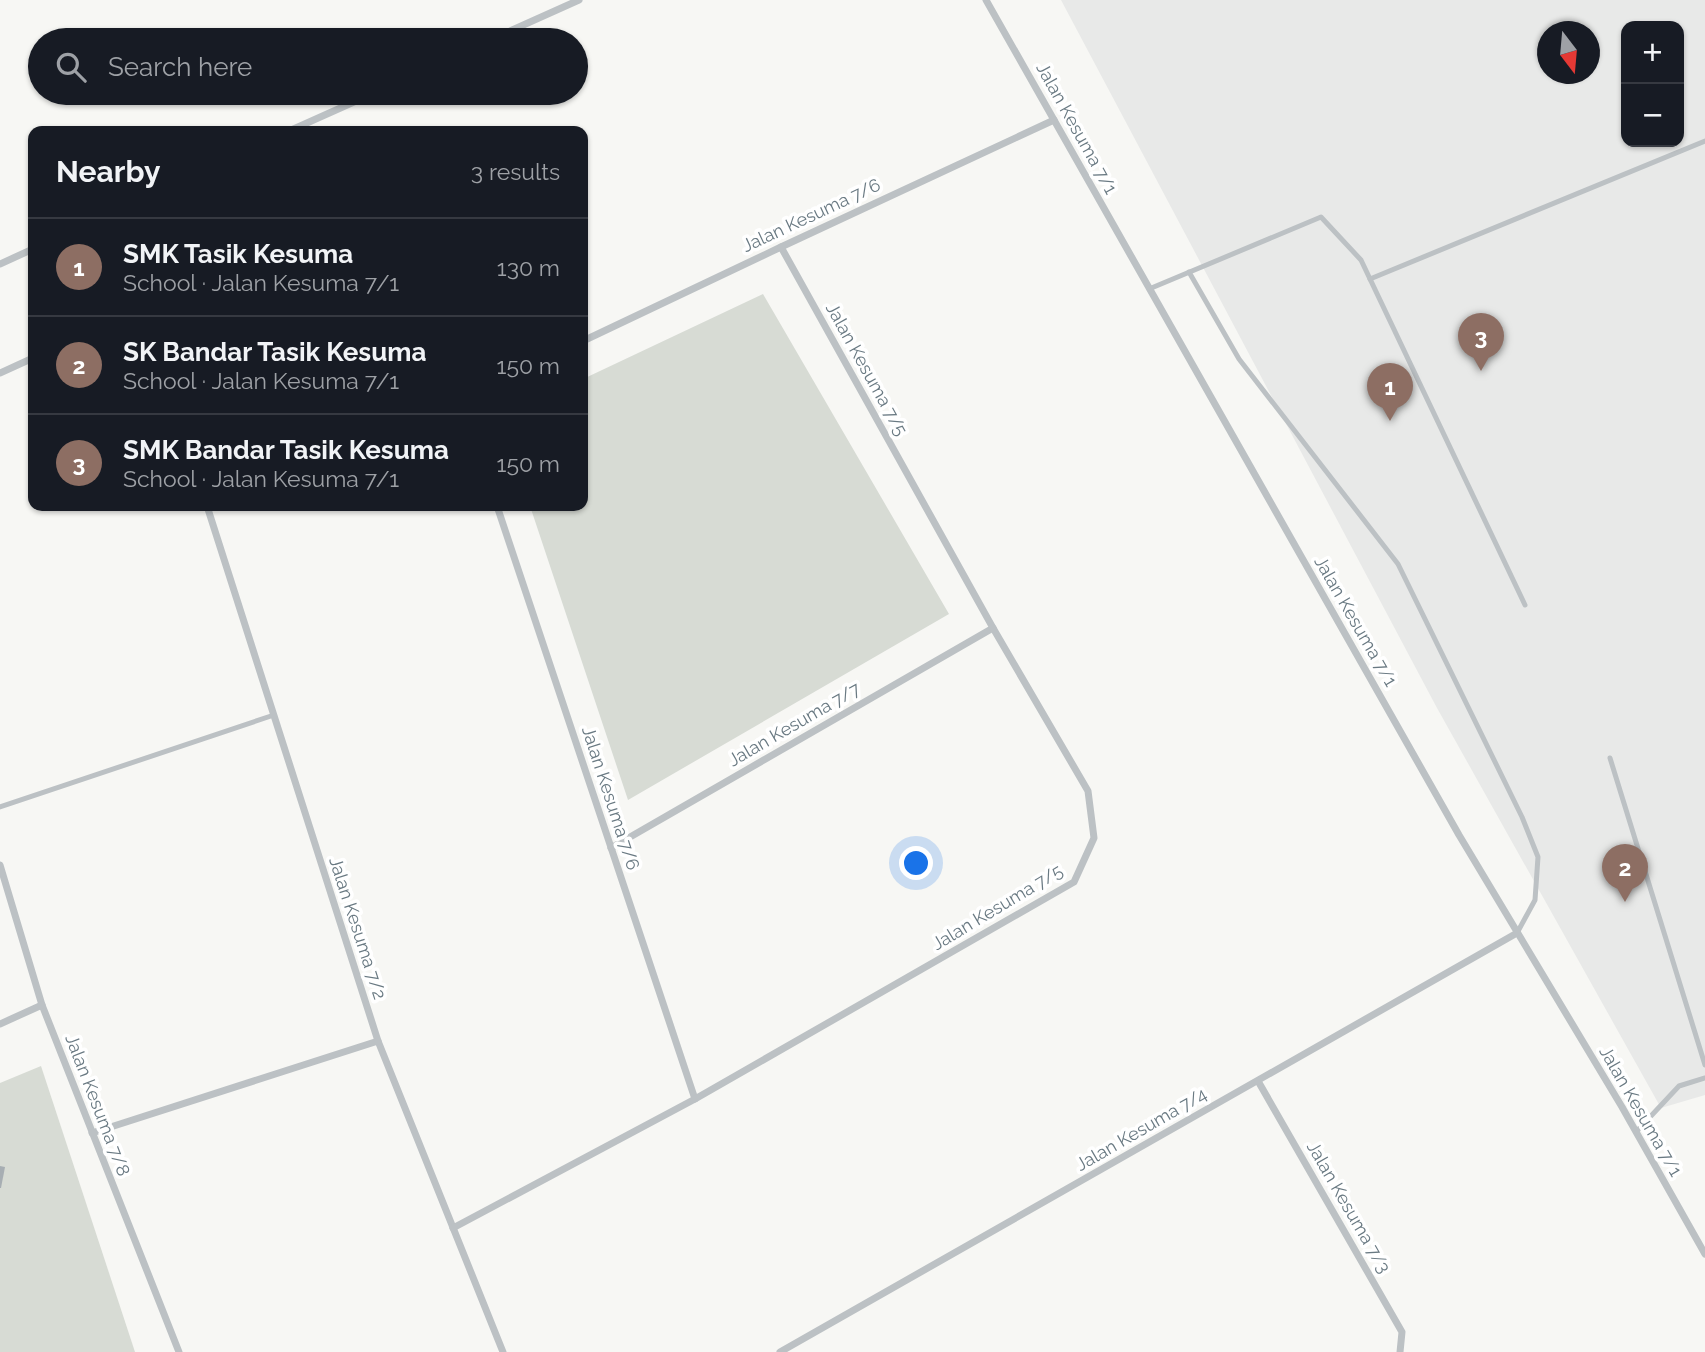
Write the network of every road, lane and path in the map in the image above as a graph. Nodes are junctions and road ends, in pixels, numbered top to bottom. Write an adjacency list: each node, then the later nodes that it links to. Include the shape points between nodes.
1 (579, 0): 3 (street)
2 (986, 0): 5 (street, Jalan Kesuma 7/1)
3 (517, 28)
4 (347, 105): 6 (street)
5 (1054, 120): 8 (street, Jalan Kesuma 7/6); 13 (street, Jalan Kesuma 7/1)
6 (300, 126)
7 (1705, 141): 12 (lane)
8 (781, 247): 14 (street, Jalan Kesuma 7/6); 20 (street, Jalan Kesuma 7/5)
9 (28, 250): 10 (street)
10 (0, 264)
11 (1189, 272): 12 (lane, via 1321,217 1361,260); 13 (lane); 26 (lane, via 1239,359 1398,564 1538,858 1535,900)
12 (1370, 279): 19 (lane)
13 (1149, 289): 26 (street, Jalan Kesuma 7/1)
14 (588, 339)
15 (28, 360): 16 (street)
16 (0, 373)
17 (209, 511): 21 (street, Jalan Kesuma 7/2)
18 (499, 511): 24 (street, Jalan Kesuma 7/6)
19 (1525, 605)
20 (993, 628): 24 (street, Jalan Kesuma 7/7); 33 (street, Jalan Kesuma 7/5, via 1088,792 1094,838 1074,882)
21 (274, 715): 23 (lane); 29 (street, Jalan Kesuma 7/2)
22 (1610, 758): 30 (lane)
23 (0, 807)
24 (611, 848): 33 (street, Jalan Kesuma 7/6)
25 (0, 865): 27 (street, Jalan Kesuma 7/8)
26 (1517, 933): 32 (street, Jalan Kesuma 7/4); 34 (street, Jalan Kesuma 7/1)
27 (42, 1005): 28 (street); 35 (street, Jalan Kesuma 7/8)
28 (0, 1024)
29 (378, 1041): 35 (street); 36 (street, Jalan Kesuma 7/2)
30 (1705, 1065)
31 (1705, 1078): 34 (lane, via 1679,1086)
32 (1258, 1081): 40 (street, Jalan Kesuma 7/4); 41 (street, Jalan Kesuma 7/3, via 1402,1332)
33 (695, 1099): 36 (street, Jalan Kesuma 7/5)
34 (1636, 1132): 37 (street, Jalan Kesuma 7/1)
35 (92, 1133): 38 (street, Jalan Kesuma 7/8)
36 (453, 1228): 39 (street, Jalan Kesuma 7/2)
37 (1705, 1254)
38 (179, 1352)
39 (503, 1352)
40 (780, 1352)
41 (1400, 1352)

